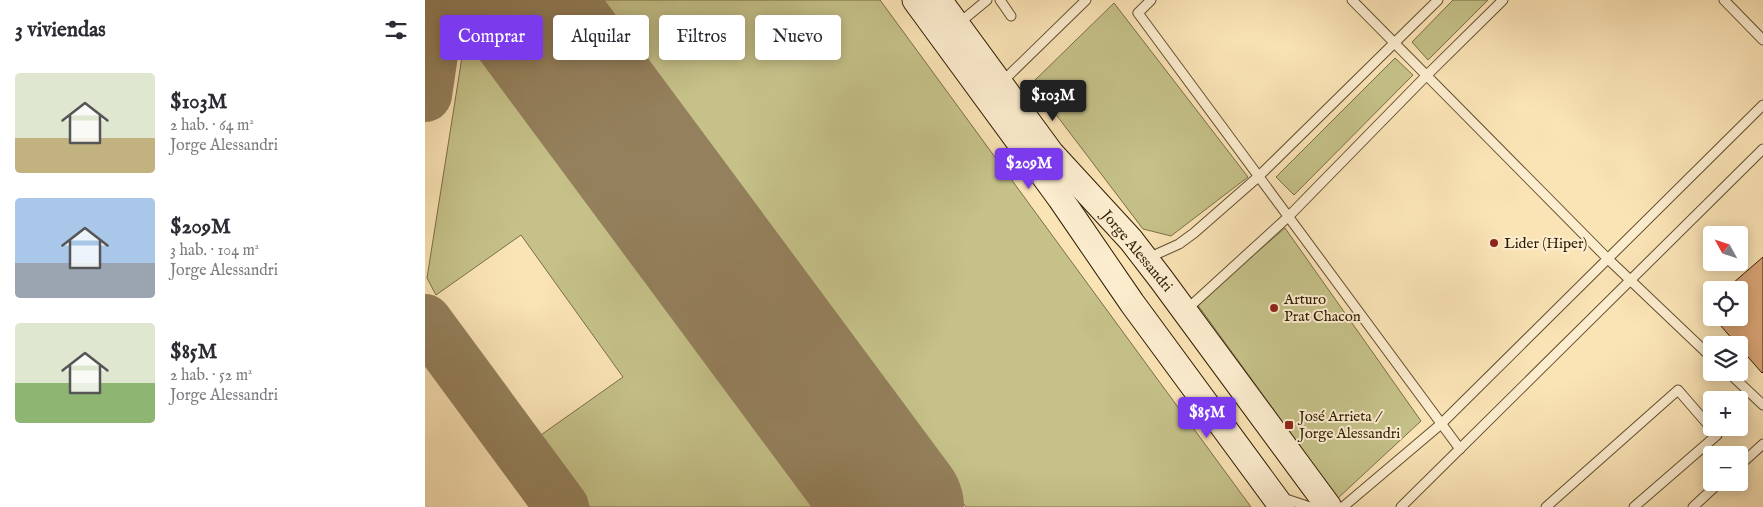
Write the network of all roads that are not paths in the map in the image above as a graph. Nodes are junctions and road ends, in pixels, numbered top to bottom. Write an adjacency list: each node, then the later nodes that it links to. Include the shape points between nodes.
1 (915, 0): 33 (main road, Jorge Alessandri, via 1060,198 1131,304)
2 (939, 0): 12 (main road, Jorge Alessandri)
3 (987, 0): 12 (lane)
4 (1000, 0): 11 (lane)
5 (1086, 0): 16 (lane)
6 (1151, 0): 19 (lane, via 1138,13)
7 (1352, 0): 14 (lane)
8 (1438, 0): 14 (lane)
9 (1503, 0): 15 (lane)
10 (1724, 0): 13 (lane)
11 (1011, 16)
12 (957, 24): 16 (main road, Jorge Alessandri)
13 (1763, 40)
14 (1395, 43): 15 (lane); 19 (lane)
15 (1427, 75): 20 (lane); 21 (lane)
16 (1001, 83): 22 (main road, Jorge Alessandri, via 1051,153)
17 (1763, 105): 21 (lane)
18 (1763, 149): 23 (lane)
19 (1258, 176): 20 (lane); 22 (lane, via 1194,233 1179,244)
20 (1288, 217): 24 (lane); 28 (lane)
21 (1607, 258): 23 (lane); 28 (lane)
22 (1146, 259): 24 (main road, Jorge Alessandri)
23 (1630, 280): 25 (lane); 30 (lane)
24 (1185, 311): 35 (main road, Jorge Alessandri)
25 (1703, 349)
26 (1738, 381): 27 (lane)
27 (1763, 405)
28 (1441, 424): 30 (lane); 36 (lane)
29 (1763, 444): 31 (lane)
30 (1459, 449): 37 (lane)
31 (1748, 458)
32 (1710, 491): 40 (lane)
33 (1277, 501): 34 (lane)
34 (1310, 507)
35 (1329, 507)
36 (1343, 507)
37 (1401, 507)
38 (1546, 507): 39 (lane, via 1678,390 1717,435)
39 (1634, 507)
40 (1693, 507)

